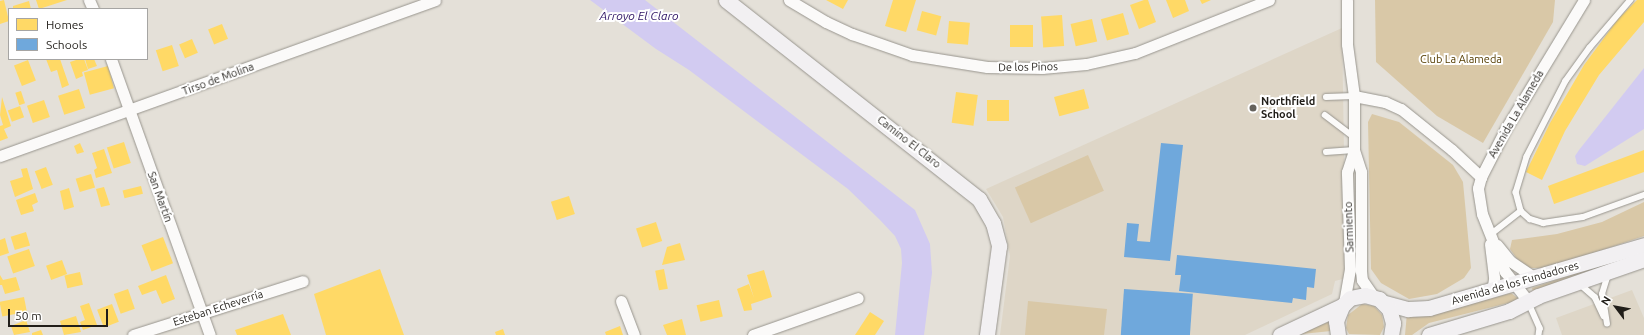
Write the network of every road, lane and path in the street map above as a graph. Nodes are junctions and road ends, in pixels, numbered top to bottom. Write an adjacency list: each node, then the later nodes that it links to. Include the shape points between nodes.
1 (436, 0): 11 (street, Tirso de Molina)
2 (726, 0): 39 (street, Camino El Claro, via 979,199 993,223 999,246)
3 (789, 0): 4 (street, De los Pinos, via 842,30 912,55 987,67 1042,68 1086,64 1135,53)
4 (1269, 0)
5 (1347, 0): 9 (street, Sarmiento, via 1348,59)
6 (1584, 0): 17 (street, Avenida La Alameda, via 1505,130)
7 (1631, 0): 19 (lane, via 1590,48 1566,81 1544,119 1518,181 1516,196)
8 (111, 60): 11 (street, San Martín)
9 (1354, 96): 10 (lane); 13 (street, Sarmiento); 17 (street, via 1385,102 1401,109)
10 (1326, 97)
11 (130, 112): 16 (street, Tirso de Molina); 34 (street, San Martín)
12 (1325, 115): 13 (lane)
13 (1354, 136): 14 (street, Sarmiento)
14 (1354, 150): 15 (lane); 30 (street, Sarmiento, via 1361,172 1362,280); 33 (street, Sarmiento, via 1347,172 1350,270)
15 (1326, 152)
16 (0, 156)
17 (1481, 177): 20 (street, Avenida La Alameda, via 1478,200)
18 (1644, 194): 19 (lane, via 1583,217 1556,223 1537,222)
19 (1521, 211): 20 (lane)
20 (1490, 236): 24 (street, Avenida La Alameda, via 1510,261); 27 (street, Avenida La Alameda, via 1507,276); 28 (street, Avenida La Alameda, via 1494,280)
21 (1644, 245): 24 (street, Avenida de los Fundadores)
22 (1644, 259): 23 (street, Avenida de los Fundadores)
23 (1609, 272): 26 (street, Avenida de los Fundadores); 26 (lane, via 1603,284 1602,294 1607,324 1595,297)
24 (1535, 278): 27 (street, Avenida de los Fundadores)
25 (304, 281): 34 (street, Esteban Echeverría)
26 (1577, 283): 32 (street, Avenida de los Fundadores)
27 (1514, 284): 28 (street, Avenida de los Fundadores); 32 (street, Avenida La Alameda)
28 (1492, 291): 30 (street, Avenida de los Fundadores, via 1420,310)
29 (858, 298): 38 (street)
30 (1379, 299): 33 (street, Avenida de los Fundadores, via 1357,295); 42 (street, via 1392,315)
31 (621, 301): 37 (street)
32 (1528, 301): 43 (street, Avenida de los Fundadores, via 1509,311); 44 (lane, via 1540,328)
33 (1343, 305): 40 (street); 41 (street, via 1336,321)
34 (202, 313): 35 (street, Esteban Echeverría); 36 (street, San Martín)
35 (133, 335)
36 (210, 335)
37 (634, 335)
38 (753, 335)
39 (987, 335)
40 (1280, 335)
41 (1338, 335)
42 (1391, 335)
43 (1429, 335)
44 (1539, 335)

